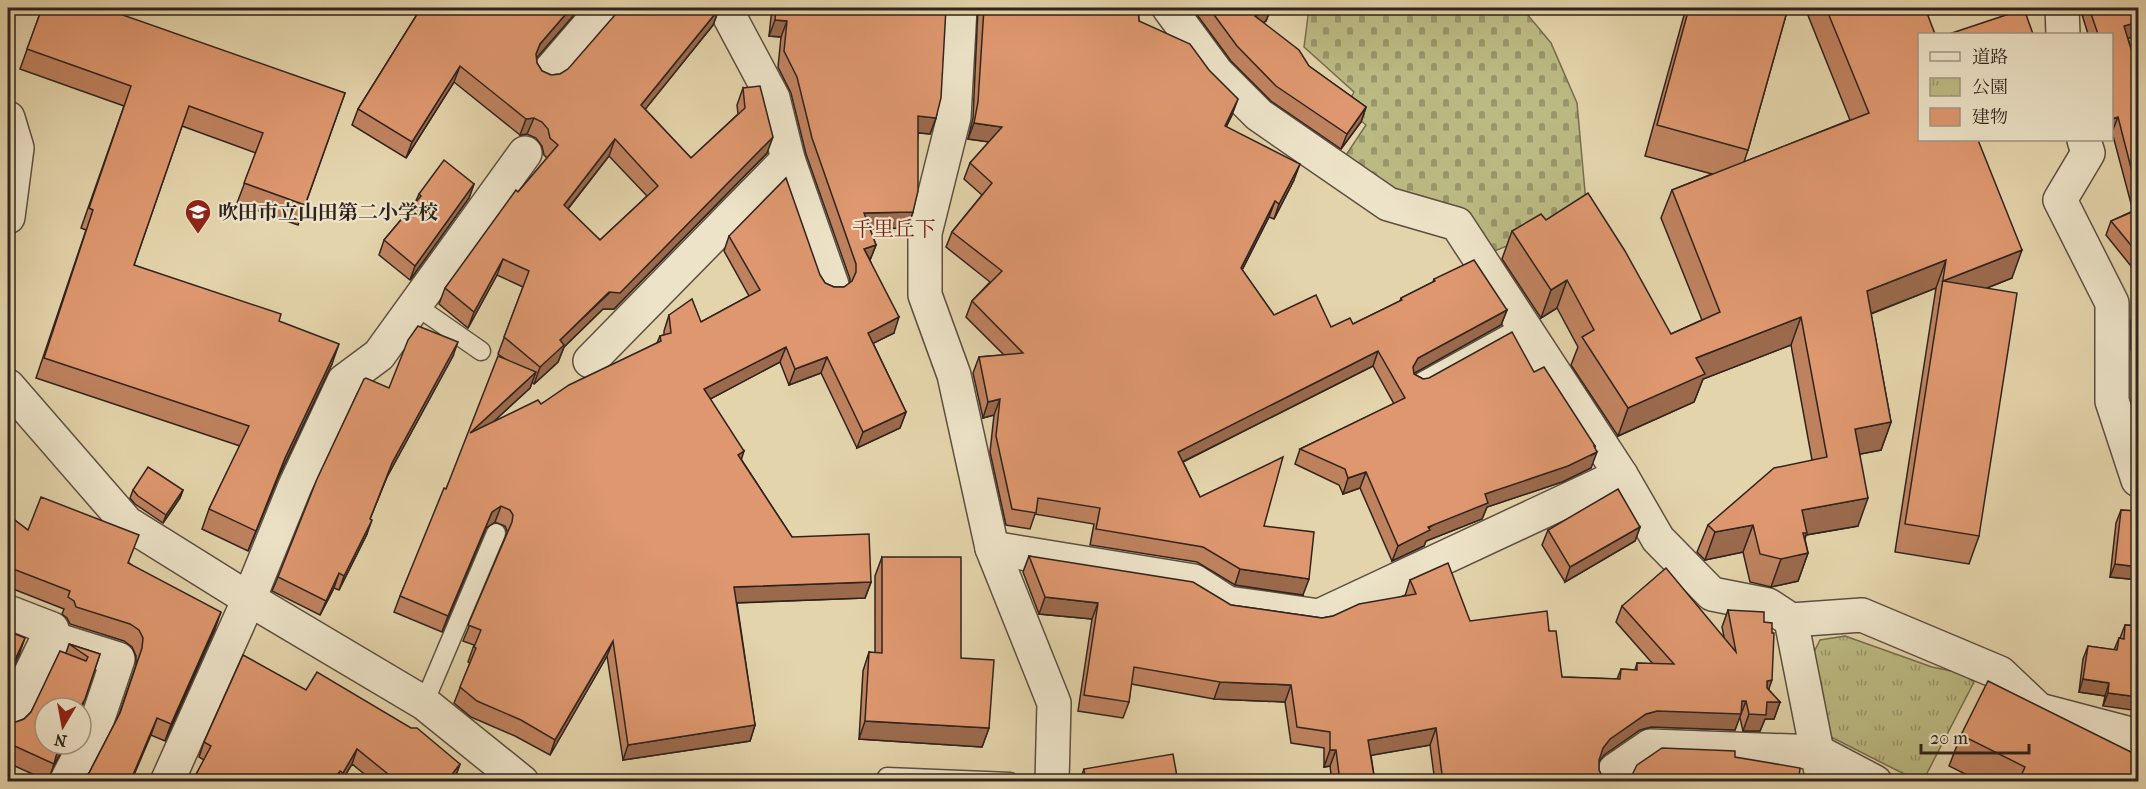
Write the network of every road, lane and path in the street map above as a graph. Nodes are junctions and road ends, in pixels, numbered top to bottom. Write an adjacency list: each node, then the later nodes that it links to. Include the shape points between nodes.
1 (604, 8): 7 (street)
2 (725, 8): 11 (street, via 772,98)
3 (960, 8): 23 (street, via 954,117 925,233 925,295 954,375)
4 (1169, 8): 15 (street, via 1217,74 1259,115 1388,204 1457,224)
5 (2062, 8): 6 (street)
6 (2063, 33)
7 (548, 73)
8 (8, 118): 12 (street, via 17,148)
9 (2084, 141): 21 (street, via 2088,153 2060,200 2112,303 2112,401)
10 (525, 153): 14 (street)
11 (788, 159): 13 (street); 17 (street)
12 (8, 217)
13 (832, 285)
14 (415, 305): 16 (lane); 24 (street, via 379,355 344,381)
15 (1523, 326): 18 (lane); 20 (street)
16 (481, 351)
17 (590, 361)
18 (1418, 384)
19 (8, 386): 24 (street, via 128,523)
20 (1621, 475): 23 (street, via 1319,616 1228,603 1194,581); 26 (street, via 1658,539 1712,594 1768,604)
21 (2139, 480)
22 (496, 533): 28 (lane)
23 (992, 548): 37 (street, via 1054,703)
24 (249, 599): 28 (street); 34 (street)
25 (8, 612): 27 (street, via 52,629)
26 (1791, 620): 30 (street, via 1863,615 2001,673 2039,710); 31 (street)
27 (48, 637): 29 (street); 33 (street, via 118,659 96,724)
28 (424, 703): 35 (street)
29 (8, 721)
30 (2139, 736)
31 (1820, 767): 38 (street, via 1650,746 1615,770); 39 (street)
32 (887, 777): 36 (lane)
33 (66, 782)
34 (167, 782)
35 (522, 782)
36 (1010, 782)
37 (1052, 782)
38 (1611, 782)
39 (1875, 782)

